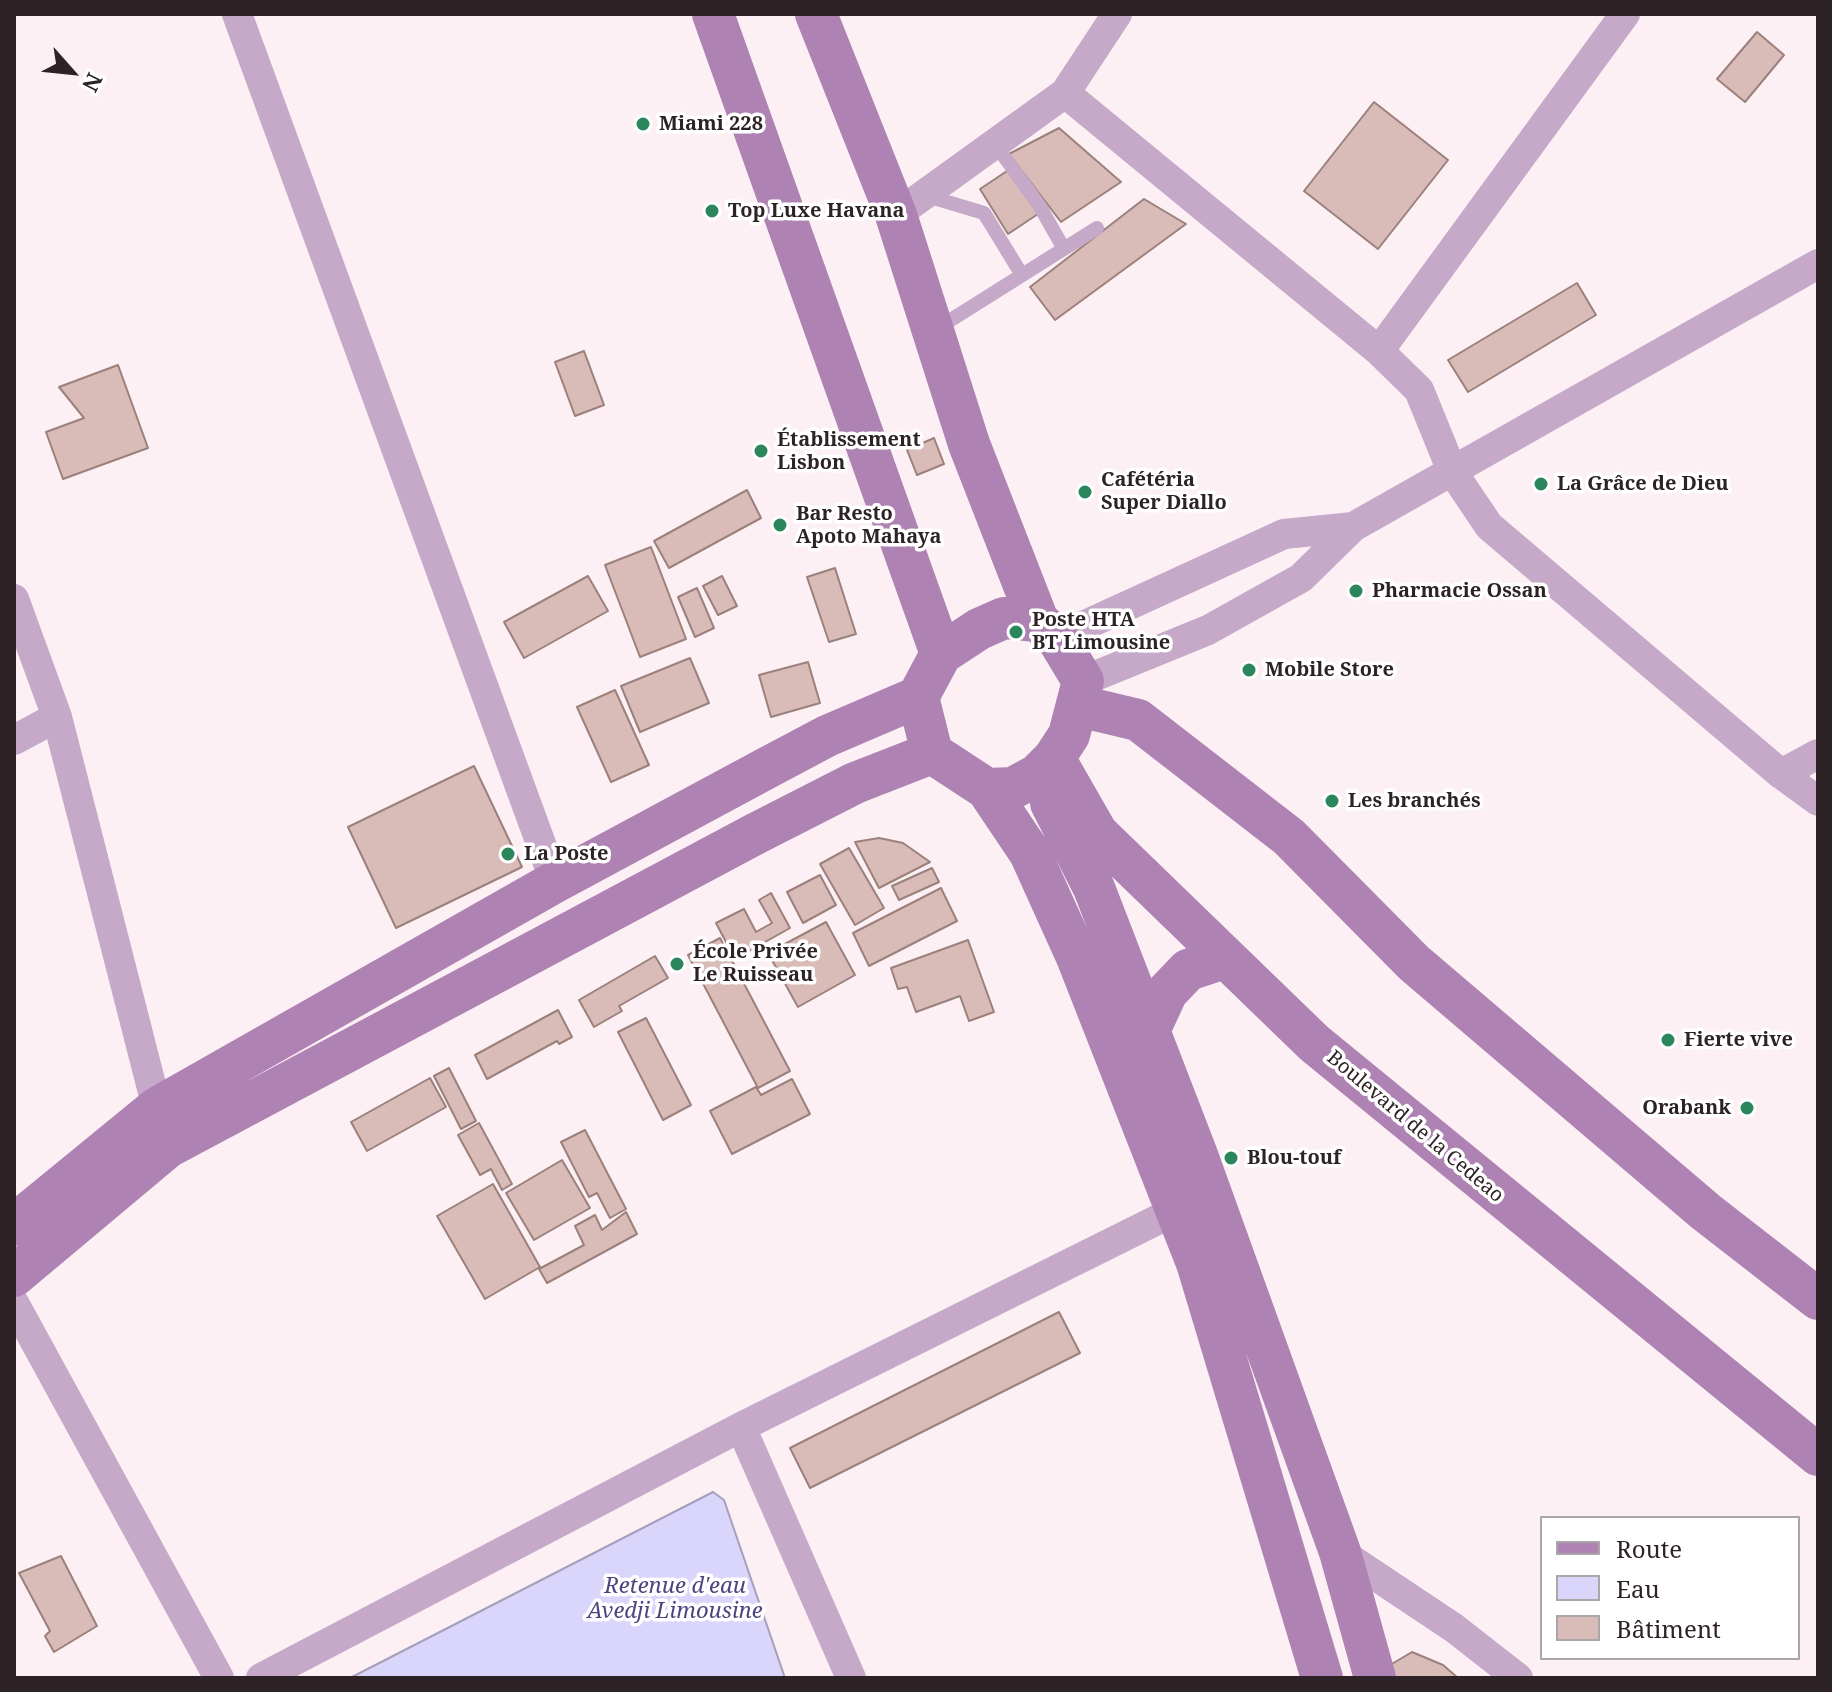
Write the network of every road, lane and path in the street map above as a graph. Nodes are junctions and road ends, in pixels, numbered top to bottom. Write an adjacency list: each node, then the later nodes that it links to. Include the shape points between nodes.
1 (237, 14): 30 (street)
2 (713, 14): 19 (main road)
3 (816, 14): 8 (main road)
4 (1117, 14): 6 (street)
5 (1625, 14): 14 (street)
6 (1065, 93): 7 (street); 14 (street)
7 (995, 144): 8 (street); 10 (lane)
8 (910, 205): 12 (lane, via 984,213); 13 (main road)
9 (1097, 228): 10 (lane)
10 (1064, 249): 12 (lane)
11 (1818, 264): 15 (street)
12 (1022, 275): 13 (lane)
13 (933, 331): 18 (main road, via 958,435)
14 (1379, 351): 15 (street, via 1419,390)
15 (1452, 471): 16 (street); 27 (street, via 1489,526)
16 (1353, 527): 18 (street, via 1284,534); 20 (street, via 1301,578)
17 (14, 599): 22 (street)
18 (1047, 630): 19 (main road, via 1004,618); 20 (main road)
19 (941, 654): 21 (main road)
20 (1081, 694): 26 (main road, via 1069,735); 37 (main road, via 1138,720 1289,837 1414,963 1706,1212)
21 (918, 697): 24 (main road); 30 (main road, via 827,736)
22 (57, 717): 23 (street); 33 (street)
23 (14, 740)
24 (932, 753): 28 (main road); 36 (main road, via 855,783 755,834 168,1147)
25 (1818, 754): 27 (street)
26 (1046, 767): 28 (main road, via 1013,788); 31 (main road, Boulevard de la Cedeao, via 1097,833); 32 (main road)
27 (1781, 774): 29 (street)
28 (987, 789): 34 (main road, via 1030,853 1077,957)
29 (1818, 801)
30 (555, 882): 33 (main road)
31 (1229, 962): 32 (main road, via 1221,959 1188,970 1167,992); 40 (main road, Boulevard de la Cedeao, via 1314,1043)
32 (1149, 1031): 41 (main road)
33 (157, 1108): 35 (main road)
34 (1175, 1211): 39 (street); 45 (main road, via 1197,1263)
35 (14, 1225)
36 (14, 1276)
37 (1818, 1299)
38 (14, 1303): 42 (street)
39 (741, 1427): 43 (street); 44 (street)
40 (1818, 1455)
41 (1340, 1552): 46 (main road); 47 (street)
42 (219, 1678)
43 (261, 1678)
44 (851, 1678)
45 (1322, 1678)
46 (1375, 1678)
47 (1518, 1678)

